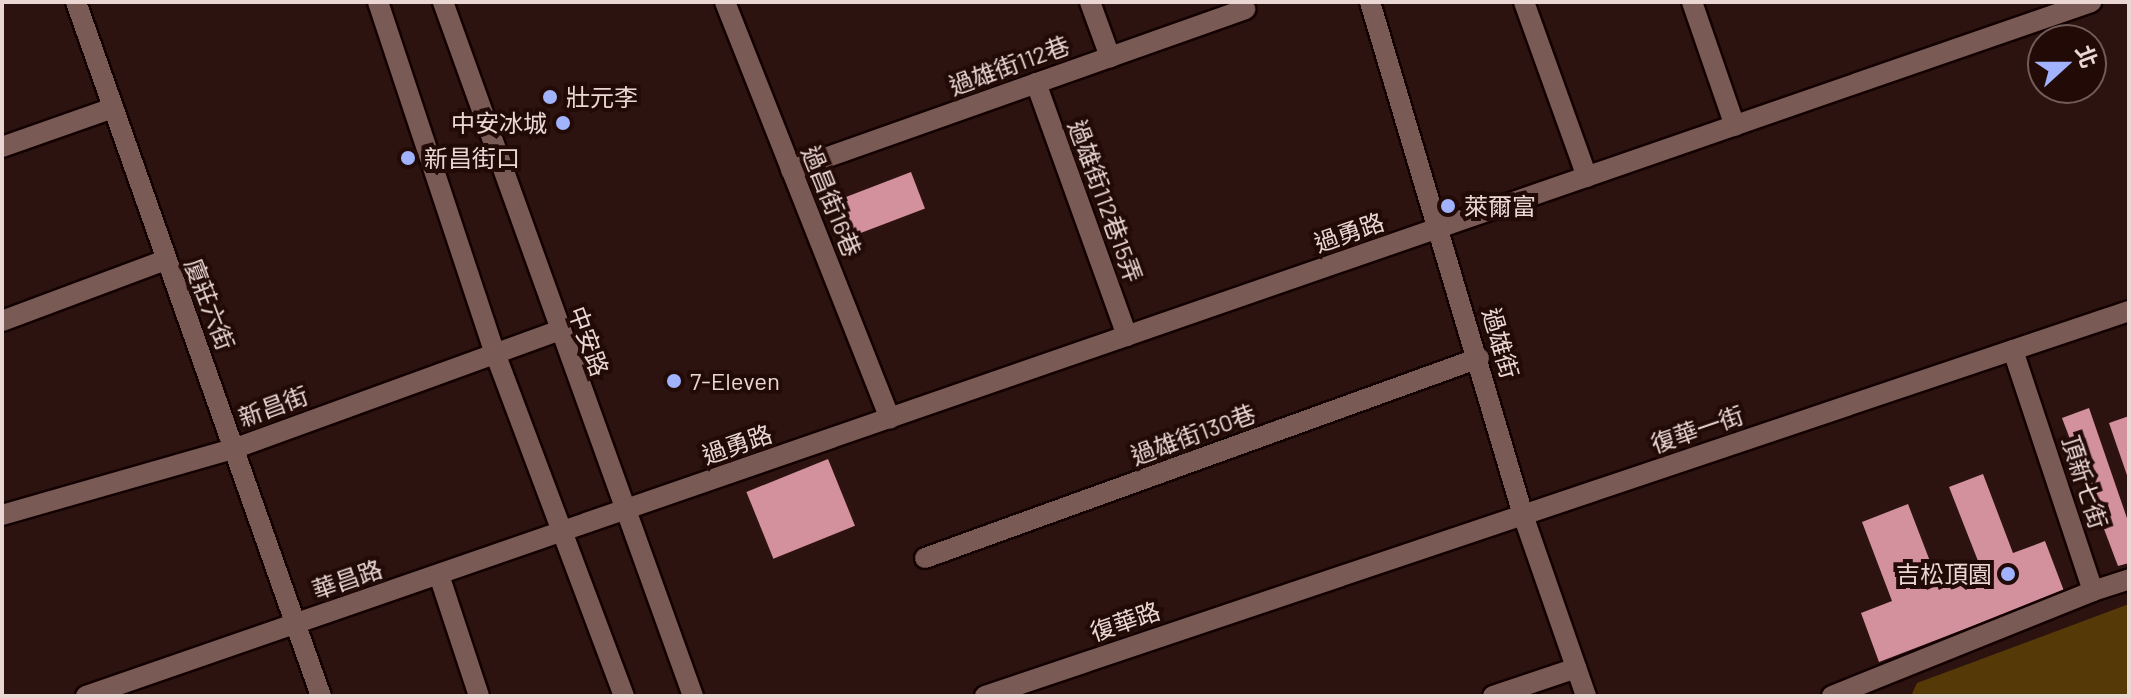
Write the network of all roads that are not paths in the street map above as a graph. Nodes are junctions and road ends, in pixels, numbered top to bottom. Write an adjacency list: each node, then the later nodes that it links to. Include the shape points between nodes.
1 (76, 2): 13 (street, 廈莊六街)
2 (378, 2): 25 (street)
3 (443, 2): 22 (street, 中安路)
4 (725, 2): 16 (street, 過昌街16巷)
5 (1090, 2): 11 (street)
6 (1370, 2): 18 (street, 過雄街)
7 (1524, 2): 17 (street)
8 (1692, 2): 14 (street)
9 (2091, 2): 14 (street, 過勇路)
10 (1245, 9): 11 (street, 過雄街112巷)
11 (1110, 57): 12 (street, 過雄街112巷)
12 (1036, 83): 16 (street, 過雄街112巷); 23 (street, 過雄街112巷15弄)
13 (113, 108): 15 (street); 19 (street, 廈莊六街)
14 (1735, 126): 17 (street, 過勇路)
15 (2, 147)
16 (791, 170): 27 (street, 過昌街16巷)
17 (1587, 177): 18 (street, 過勇路)
18 (1441, 228): 23 (street, 過勇路); 26 (street, 過雄街)
19 (165, 260): 21 (street); 28 (street, 廈莊六街)
20 (2129, 311): 24 (street, 復華一街)
21 (2, 321)
22 (557, 331): 25 (street, 新昌街); 29 (street, 中安路)
23 (1127, 336): 27 (street, 過勇路)
24 (2013, 350): 31 (street, 復華一街); 36 (street, 頂新七街)
25 (495, 353): 28 (street, 新昌街); 32 (street)
26 (1479, 358): 31 (street, 過雄街); 33 (street, 過雄街130巷)
27 (890, 419): 29 (street, 過勇路)
28 (236, 448): 30 (street, 新昌街); 38 (street, 廈莊六街)
29 (625, 511): 32 (street, 華昌路); 47 (street, 中安路)
30 (2, 515)
31 (1523, 515): 37 (street, 復華一街); 39 (street, 過雄街)
32 (563, 532): 34 (street, 華昌路); 46 (street)
33 (925, 558)
34 (439, 575): 38 (street, 華昌路); 45 (street)
35 (2129, 579): 36 (street)
36 (2093, 591): 40 (street)
37 (1282, 596): 42 (street, 復華路)
38 (297, 623): 41 (street, 華昌路); 44 (street, 廈莊六街)
39 (1576, 668): 48 (street); 49 (street, 過雄街)
40 (1870, 690): 50 (street)
41 (114, 692): 43 (street, 華昌路)
42 (992, 695)
43 (86, 696)
44 (321, 696)
45 (479, 696)
46 (624, 696)
47 (693, 696)
48 (1493, 696)
49 (1586, 696)
50 (1832, 696)

